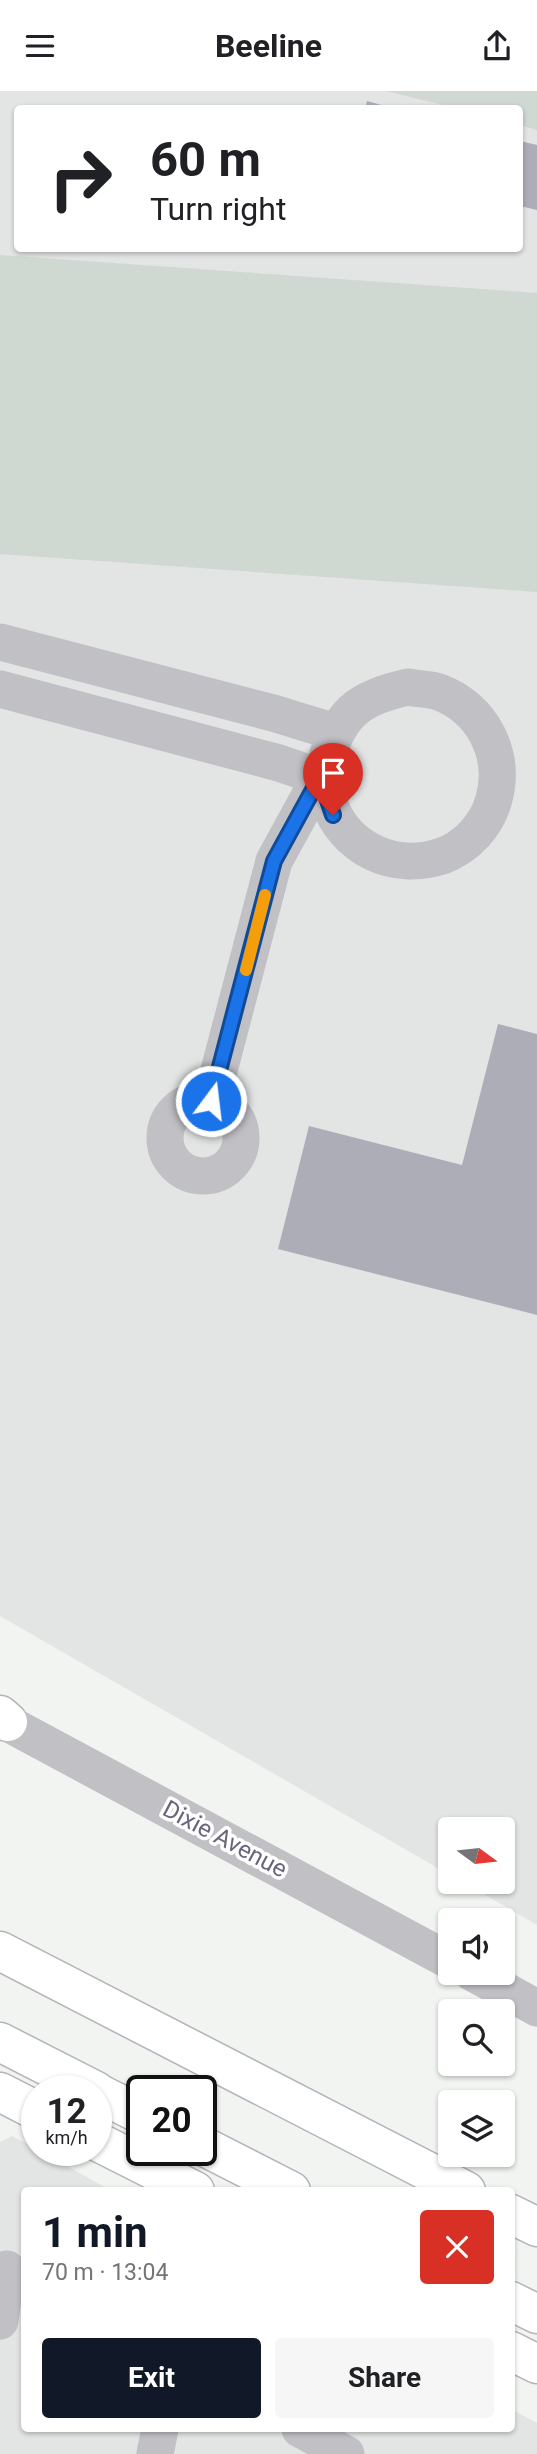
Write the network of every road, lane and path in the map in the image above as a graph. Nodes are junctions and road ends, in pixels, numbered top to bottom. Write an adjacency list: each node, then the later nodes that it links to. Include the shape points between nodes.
1 (0, 642): 3 (street)
2 (0, 689): 4 (street)
3 (335, 732): 4 (street); 4 (street, via 354,709 379,694 408,687 437,691 464,705 484,726 496,754 498,783 490,812 475,835 453,852 426,861 398,862 372,853 349,837 333,815)
4 (320, 777): 5 (street, via 274,861)
5 (211, 1101)
6 (2, 1720): 8 (street, Dixie Avenue)
7 (0, 1951): 17 (main road)
8 (438, 1955)
9 (495, 1985): 10 (street)
10 (537, 2008)
11 (0, 2042): 12 (main road)
12 (65, 2075)
13 (112, 2149): 15 (main road)
14 (217, 2153): 16 (main road)
15 (187, 2187)
16 (283, 2187)
17 (458, 2187)
18 (515, 2216): 19 (main road)
19 (537, 2227)
20 (11, 2271): 23 (street)
21 (515, 2303): 22 (main road)
22 (537, 2314)
23 (0, 2321)
24 (515, 2353): 25 (main road)
25 (537, 2364)
26 (159, 2432): 29 (street)
27 (305, 2432): 28 (street)
28 (341, 2453)
29 (155, 2454)

